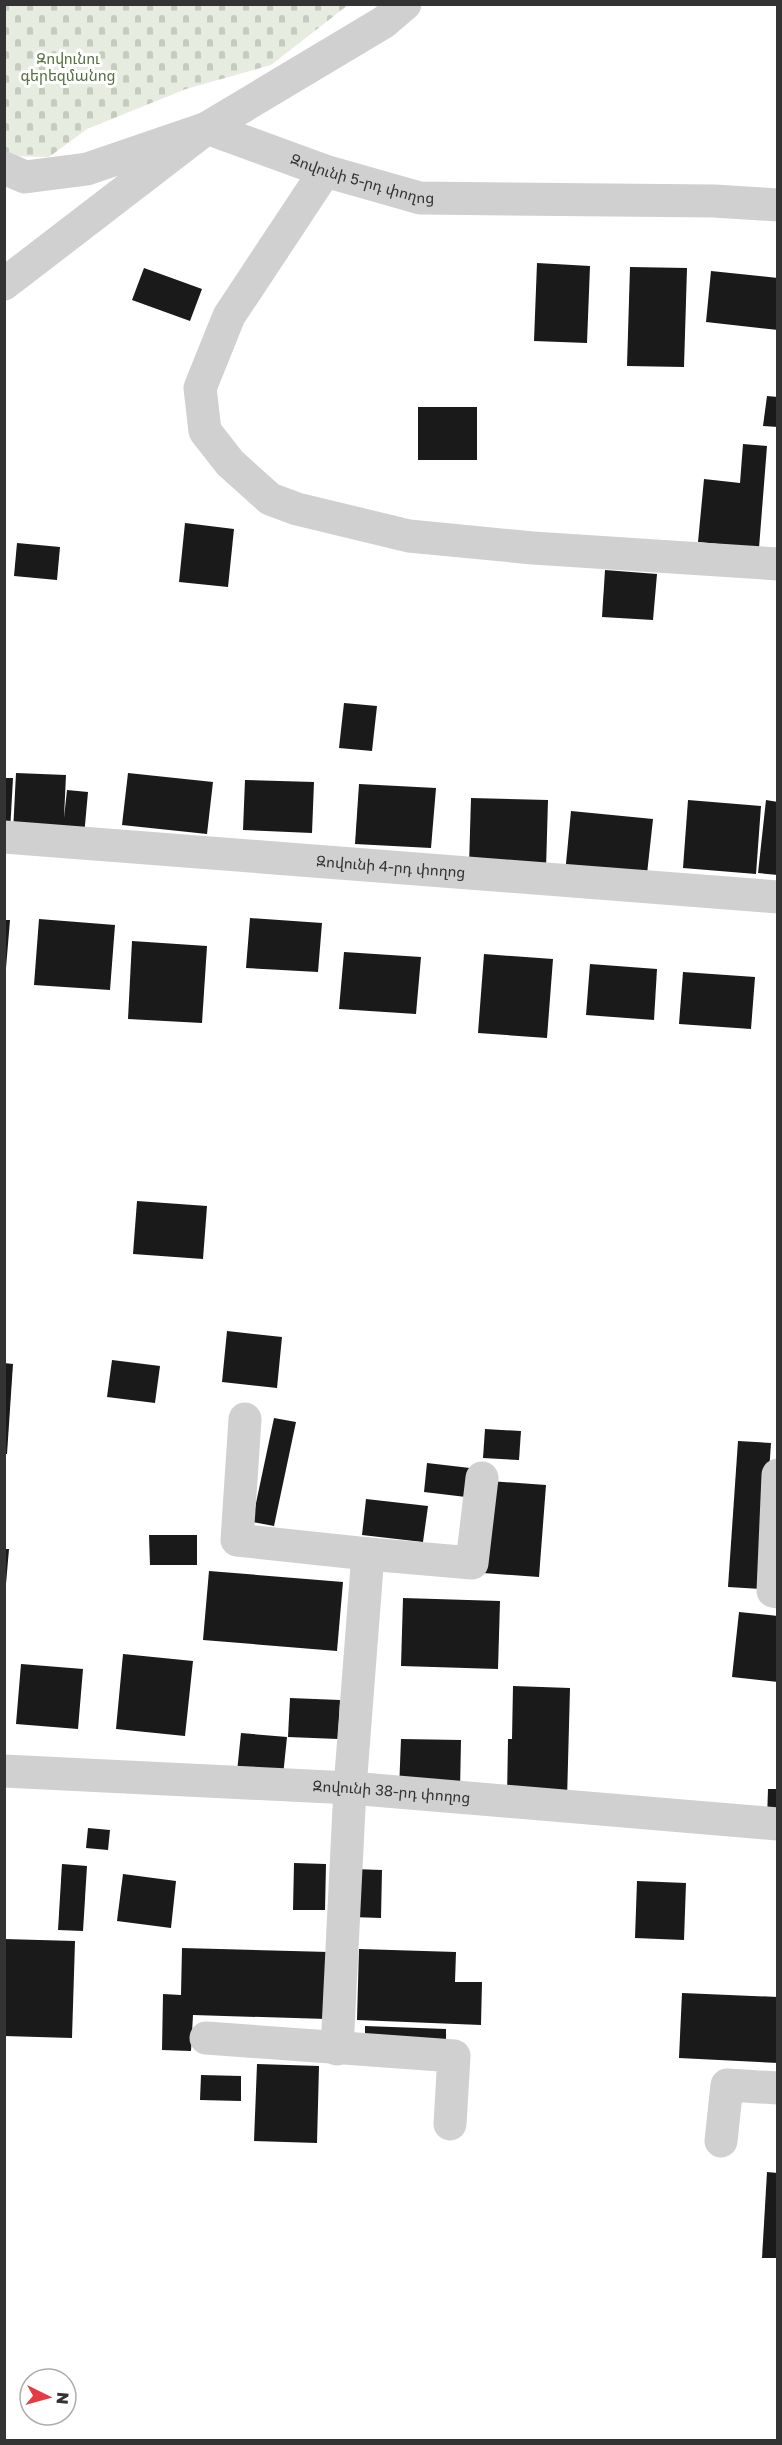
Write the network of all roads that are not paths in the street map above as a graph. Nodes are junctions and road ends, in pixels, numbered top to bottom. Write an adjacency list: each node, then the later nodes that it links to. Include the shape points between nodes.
1 (405, 4): 2 (street, via 384,22)
2 (207, 128): 3 (street, via 87,168 26,177); 4 (street, Զովունի 5-րդ փողոց); 6 (street)
3 (4, 168)
4 (325, 171): 5 (street, Զովունի 5-րդ փողոց, via 420,198); 7 (street, via 229,316 200,388 205,431 230,463 270,499 409,536)
5 (777, 205)
6 (4, 284)
7 (777, 564)
8 (4, 837): 9 (street, Զովունի 4-րդ փողոց)
9 (777, 897)
10 (246, 1419): 13 (street, via 237,1540)
11 (777, 1475): 14 (street, via 773,1591)
12 (482, 1478): 13 (street, via 472,1563)
13 (368, 1554): 16 (street)
14 (777, 1592)
15 (4, 1771): 16 (street, Զովունի 38-րդ փողոց)
16 (350, 1788): 17 (street, Զովունի 38-րդ փողոց); 19 (street)
17 (777, 1824)
18 (206, 2038): 19 (street)
19 (337, 2049): 21 (street, via 454,2056)
20 (777, 2088): 22 (street, via 727,2085)
21 (450, 2124)
22 (721, 2141)

